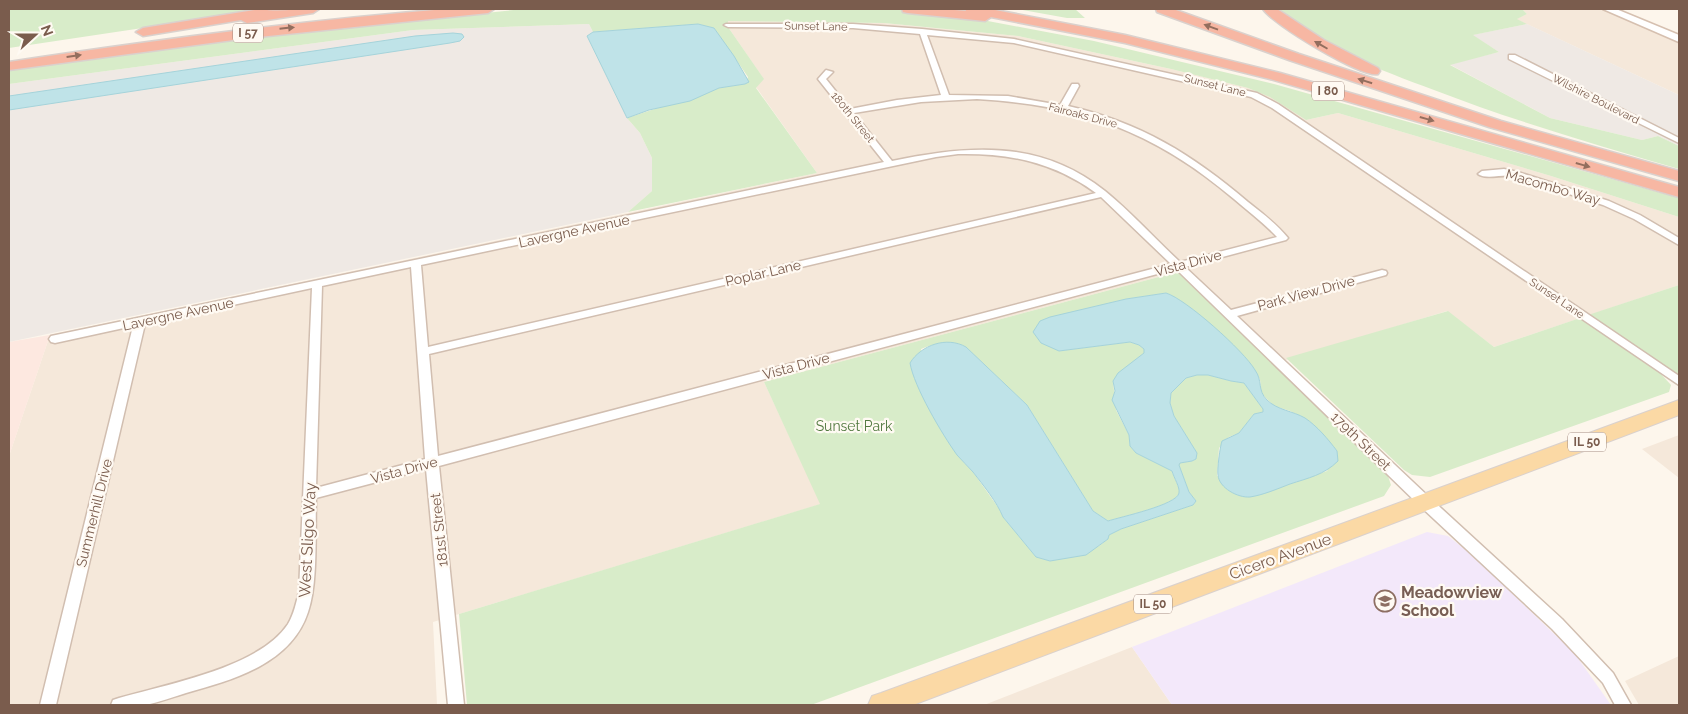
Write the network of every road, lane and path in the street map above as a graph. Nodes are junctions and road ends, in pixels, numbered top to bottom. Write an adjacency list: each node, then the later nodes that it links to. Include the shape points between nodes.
1 (278, 9): 11 (highway)
2 (313, 9): 14 (highway, I 57)
3 (488, 9): 17 (highway, I 57, one-way to 3, via 209,37)
4 (908, 9): 22 (highway, via 994,18 1062,31 1368,106)
5 (972, 9): 22 (highway, I 80, via 1165,49)
6 (1162, 9): 27 (highway, I 80, one-way to 6, via 1496,124)
7 (1269, 9): 27 (highway, one-way to 7, via 1381,74 1314,41)
8 (1608, 9): 12 (street)
9 (728, 25): 10 (street, Sunset Lane, via 853,26)
10 (922, 31): 20 (street); 41 (street, Sunset Lane, via 1038,45 1239,90 1260,98)
11 (127, 35)
12 (1679, 39)
13 (78, 43): 14 (highway)
14 (49, 48): 15 (highway, I 57)
15 (9, 53)
16 (1512, 57): 24 (street, Wilshire Boulevard)
17 (9, 66)
18 (830, 72): 23 (street, 180th Street, via 822,79)
19 (1076, 86): 21 (street)
20 (946, 97): 21 (street, Fairoaks Drive, via 1013,99); 23 (street, Fairoaks Drive)
21 (1063, 107): 31 (street, Fairoaks Drive, via 1112,121 1164,145 1198,166)
22 (1400, 111): 29 (highway, I 80, one-way to 29)
23 (848, 112): 25 (street, 180th Street)
24 (1679, 141)
25 (890, 164): 28 (street, Lavergne Avenue, via 953,152 1007,153 1054,164); 33 (street, Lavergne Avenue)
26 (1482, 174): 32 (street, Macombo Way, via 1515,174 1589,196 1622,210)
27 (1679, 175)
28 (1091, 183): 30 (street, 179th Street)
29 (1679, 192)
30 (1103, 194): 34 (street, 179th Street); 40 (street, Poplar Lane)
31 (1282, 238): 34 (street, Vista Drive)
32 (1679, 242)
33 (416, 264): 36 (street, Lavergne Avenue); 40 (street, 181st Street)
34 (1179, 266): 37 (street, 179th Street); 43 (street, Vista Drive)
35 (1382, 272): 37 (street, Park View Drive)
36 (317, 285): 38 (street, Lavergne Avenue); 44 (street, West Sligo Way)
37 (1230, 314): 45 (street, 179th Street)
38 (140, 321): 39 (street, Lavergne Avenue); 46 (street, Summerhill Drive)
39 (55, 339)
40 (423, 352): 43 (street, 181st Street)
41 (1679, 380)
42 (1677, 410): 45 (main road, Cicero Avenue / IL 50)
43 (432, 463): 44 (street, Vista Drive); 48 (street, 181st Street)
44 (310, 495): 47 (street, West Sligo Way, via 305,602 299,620 285,637 243,668)
45 (1425, 502): 49 (main road, Cicero Avenue / IL 50); 50 (street, 179th Street, via 1577,645 1608,678)
46 (48, 705)
47 (120, 705)
48 (456, 705)
49 (881, 705)
50 (1623, 705)

